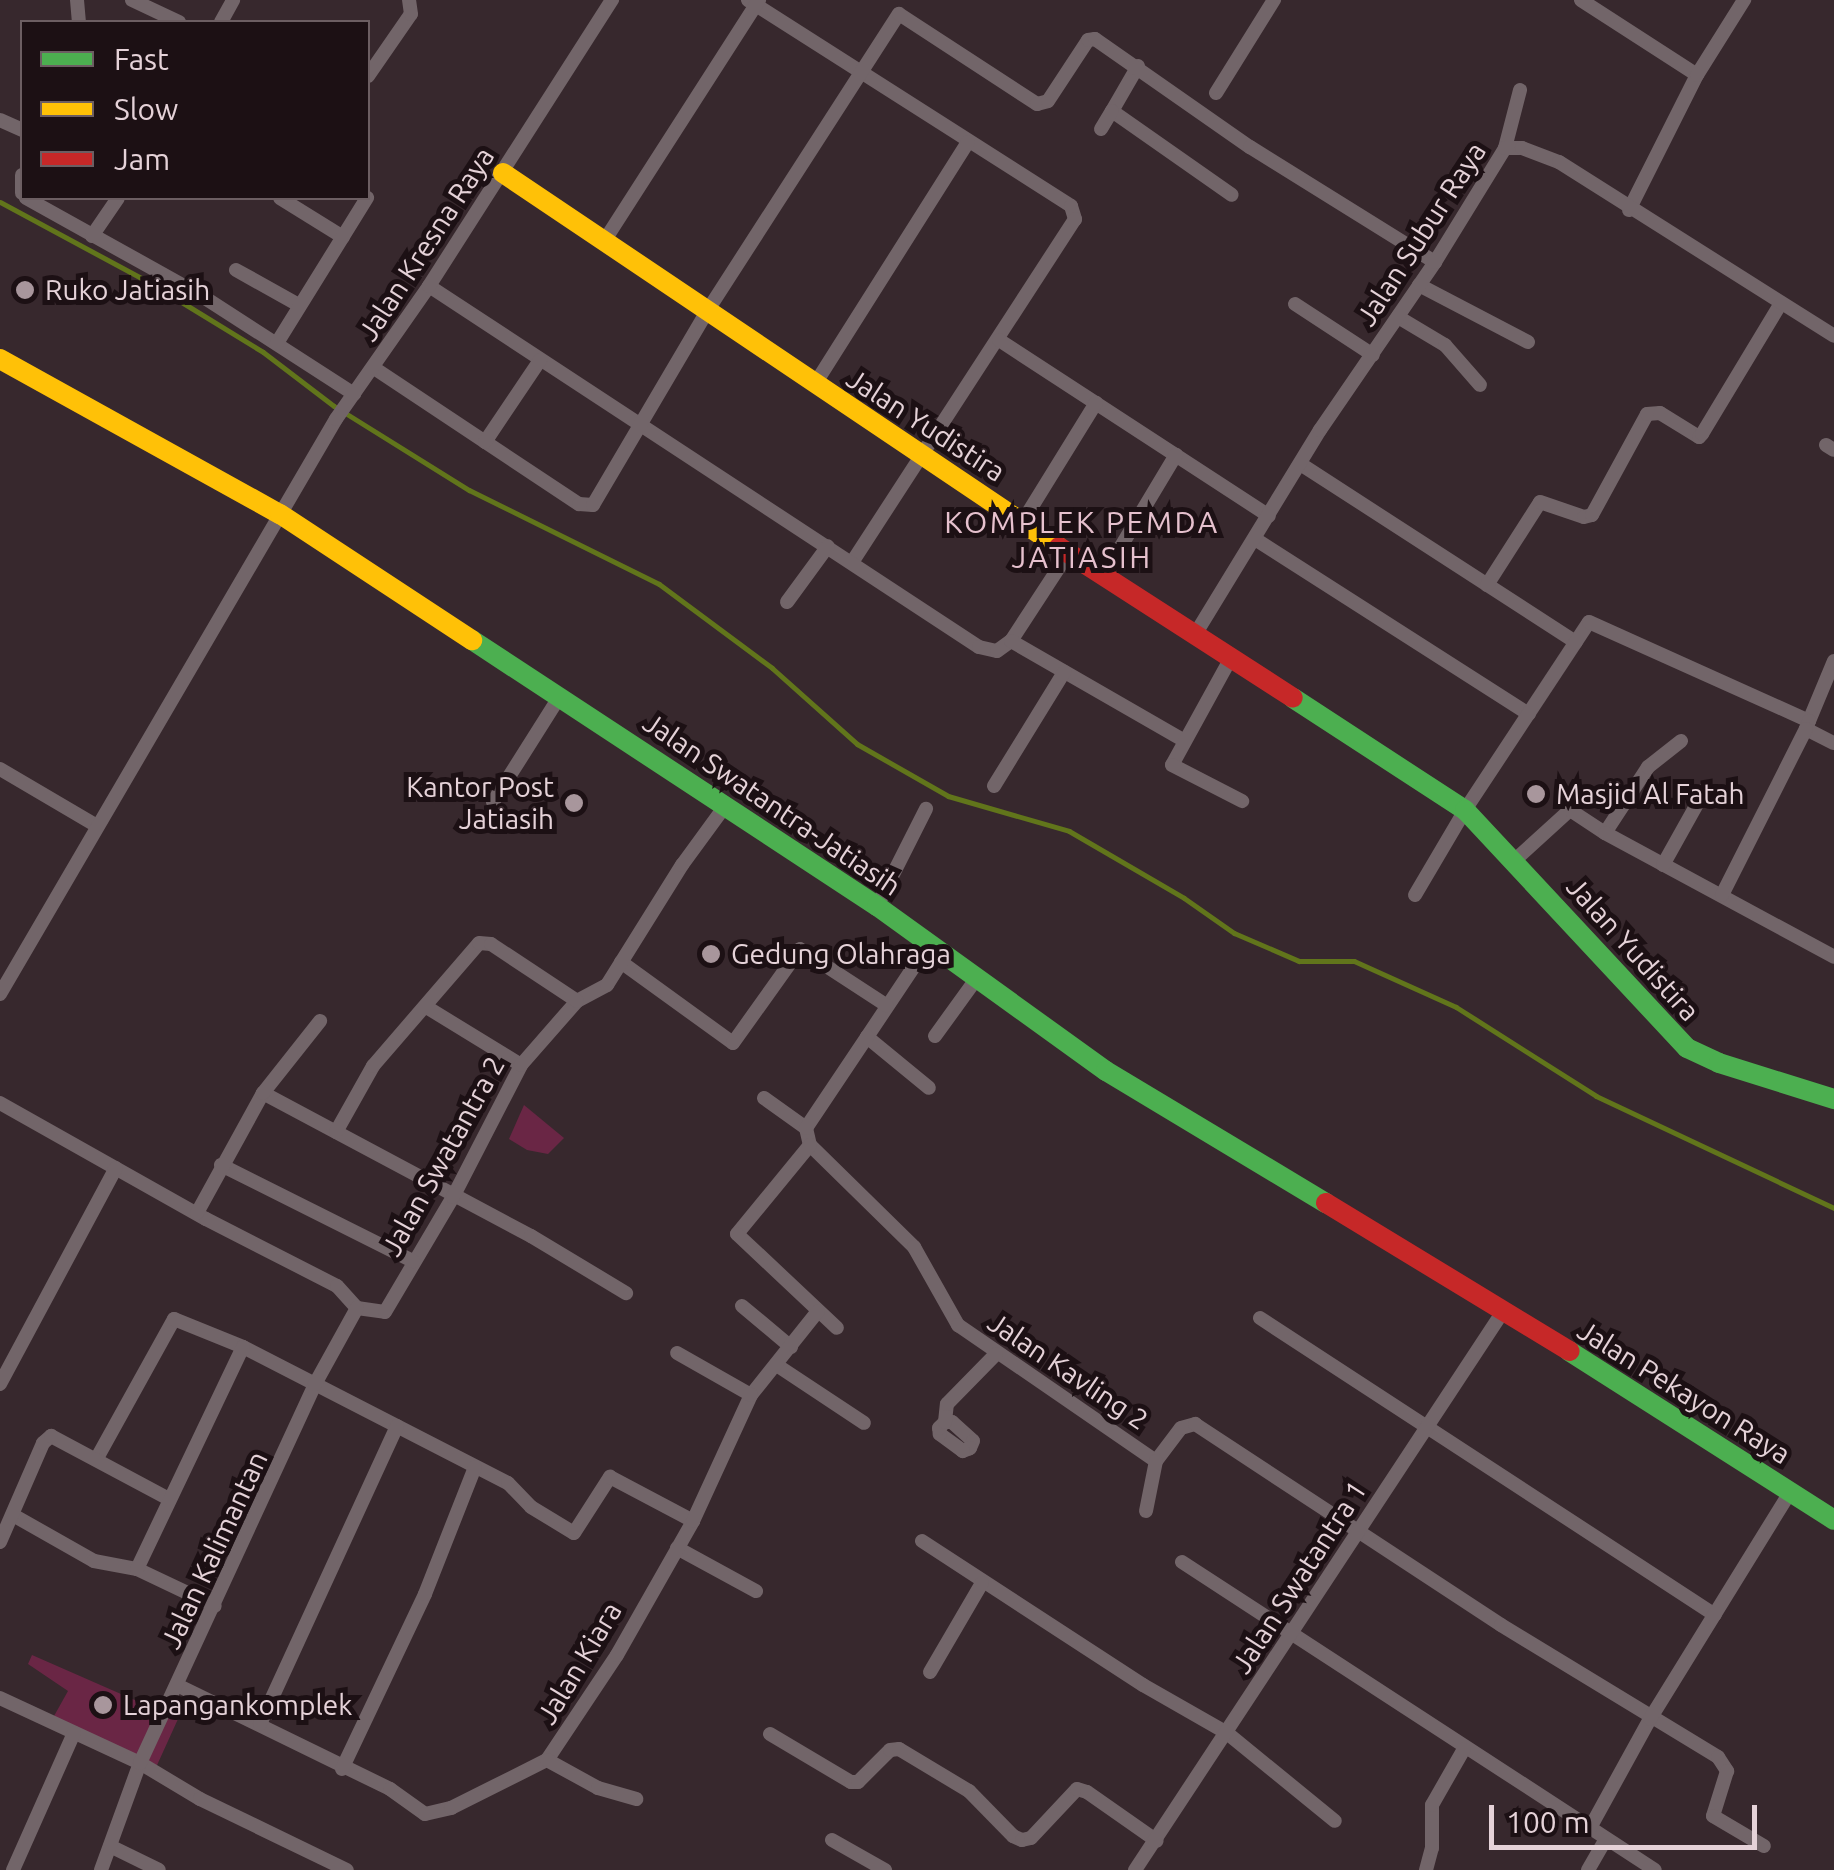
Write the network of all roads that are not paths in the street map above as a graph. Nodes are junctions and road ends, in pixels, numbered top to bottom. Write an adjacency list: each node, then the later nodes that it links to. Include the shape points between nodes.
1 (132, 0): 8 (street)
2 (409, 0): 10 (street, via 411,14)
3 (612, 0): 19 (street, Jalan Kresna Raya)
4 (1274, 0): 14 (street)
5 (1581, 0): 12 (street)
6 (1744, 0): 12 (street)
7 (754, 2): 11 (street); 28 (street)
8 (175, 20)
9 (1138, 66): 11 (street, via 1088,40 1048,101 1038,104 899,14); 15 (street); 29 (street, via 1250,148)
10 (370, 73)
11 (861, 73): 17 (street); 36 (street)
12 (1697, 75): 25 (street)
13 (1520, 90): 18 (street)
14 (1216, 93)
15 (1112, 112): 16 (street); 20 (street)
16 (1102, 128)
17 (968, 142): 39 (street, via 1071,206 1075,219); 46 (street)
18 (1504, 148): 25 (street, Jalan Subur Raya, via 1559,162); 29 (street, Jalan Subur Raya)
19 (503, 173): 28 (main road, Jalan Yudistira); 32 (street, Jalan Kresna Raya)
20 (1232, 196)
21 (32, 200): 26 (street)
22 (117, 200): 26 (street)
23 (283, 200): 27 (street)
24 (366, 200): 27 (street)
25 (1630, 210): 33 (street, Jalan Subur Raya)
26 (92, 236): 41 (street)
27 (342, 237): 35 (street)
28 (603, 243): 36 (main road, Jalan Yudistira)
29 (1435, 262): 31 (street, Jalan Subur Raya)
30 (236, 270): 35 (street)
31 (1419, 285): 37 (street, Jalan Subur Raya); 40 (street)
32 (429, 286): 44 (street); 45 (street, Jalan Kresna Raya)
33 (1781, 303): 38 (street, Jalan Subur Raya); 63 (street, via 1701,435 1660,413 1647,414 1592,515 1540,502)
34 (1296, 304): 42 (street)
35 (299, 305): 41 (street)
36 (706, 313): 46 (main road, Jalan Yudistira); 50 (street)
37 (1398, 318): 42 (street, Jalan Subur Raya); 47 (street, via 1445,344)
38 (1834, 336)
39 (999, 340): 49 (street); 53 (street)
40 (1528, 342)
41 (276, 343): 48 (street)
42 (1373, 355): 54 (street, Jalan Subur Raya)
43 (0, 358): 55 (main road, Jalan Swatantra-Jatiasih)
44 (540, 360): 50 (street); 51 (street)
45 (374, 368): 48 (street, Jalan Kresna Raya); 51 (street)
46 (815, 384): 53 (main road, Jalan Yudistira)
47 (1480, 385)
48 (352, 397): 55 (street, Jalan Kresna Raya)
49 (1096, 403): 52 (street); 57 (street)
50 (638, 424): 51 (street, via 598,500 586,506); 59 (street)
51 (486, 442)
52 (1176, 455): 56 (street); 62 (street)
53 (923, 458): 57 (main road, Jalan Yudistira); 61 (street)
54 (1302, 465): 56 (street, Jalan Subur Raya); 63 (street)
55 (280, 514): 71 (main road, Jalan Swatantra-Jatiasih); 85 (street, Jalan Kresna Raya)
56 (1269, 516): 58 (street, Jalan Subur Raya)
57 (1023, 521): 60 (main road, Jalan Yudistira)
58 (1255, 539): 65 (street, Jalan Subur Raya); 72 (street)
59 (828, 546): 61 (street); 64 (street)
60 (1069, 552): 62 (main road, Jalan Yudistira); 66 (street)
61 (852, 562): 66 (street, via 978,648 996,651)
62 (1105, 574): 65 (main road, Jalan Yudistira)
63 (1487, 585): 67 (street)
64 (787, 602)
65 (1196, 633): 68 (main road, Jalan Yudistira)
66 (1011, 640): 70 (street)
67 (1576, 642): 72 (street); 73 (street, via 1589,622)
68 (1232, 656): 74 (street); 84 (main road, Jalan Yudistira)
69 (1834, 660): 73 (street)
70 (1064, 672): 74 (street); 78 (street)
71 (560, 696): 81 (street); 82 (main road, Jalan Swatantra-Jatiasih)
72 (1530, 714): 84 (street)
73 (1808, 725): 76 (street); 90 (street)
74 (1183, 740): 80 (street, via 1175,770)
75 (1680, 742): 86 (street, via 1648,767)
76 (1834, 743)
77 (0, 769): 85 (street)
78 (994, 786)
79 (1706, 788): 88 (street)
80 (1242, 801)
81 (494, 802)
82 (725, 806): 91 (main road, Jalan Swatantra-Jatiasih); 94 (street, Jalan Swatantra 2)
83 (926, 809): 91 (street)
84 (1464, 810): 87 (main road, Jalan Yudistira); 89 (street)
85 (97, 826): 96 (street, Jalan Kresna Raya)
86 (1604, 833): 87 (street, via 1570,810); 88 (street)
87 (1515, 860): 107 (main road, Jalan Yudistira, via 1687,1048)
88 (1663, 865): 90 (street)
89 (1415, 895)
90 (1722, 895): 93 (street)
91 (878, 906): 92 (main road, Jalan Swatantra-Jatiasih)
92 (929, 944): 95 (main road, Jalan Swatantra-Jatiasih); 98 (street)
93 (1834, 958)
94 (620, 962): 97 (street, Jalan Swatantra 2, via 600,992); 98 (street, via 732,1043 800,949)
95 (977, 978): 101 (street); 120 (main road, Jalan Swatantra-Jatiasih, via 1138,1092)
96 (0, 994)
97 (578, 1001): 99 (street, via 484,942 474,946); 103 (street, Jalan Swatantra 2)
98 (886, 1004): 102 (street)
99 (428, 1008): 103 (street); 110 (street, via 374,1066)
100 (320, 1021): 105 (street)
101 (935, 1036)
102 (867, 1038): 104 (street); 109 (street)
103 (521, 1064): 114 (street, Jalan Swatantra 2)
104 (929, 1088)
105 (263, 1094): 110 (street); 112 (street)
106 (764, 1098): 109 (street)
107 (1834, 1100)
108 (0, 1104): 113 (street)
109 (806, 1128): 111 (street)
110 (336, 1132): 114 (street)
111 (810, 1145): 121 (street, via 737,1234); 127 (street, Jalan Kavling 2, via 914,1247 958,1325)
112 (221, 1166): 115 (street); 116 (street)
113 (116, 1168): 115 (street); 129 (street)
114 (452, 1197): 116 (street, Jalan Swatantra 2); 117 (street)
115 (197, 1212): 119 (street, via 337,1286)
116 (412, 1262): 119 (street, Jalan Swatantra 2, via 385,1312)
117 (626, 1293)
118 (742, 1306): 125 (street)
119 (357, 1308): 130 (street, Jalan Kalimantan)
120 (1504, 1310): 135 (street, Jalan Swatantra 1); 139 (main road, Jalan Pekayon Raya)
121 (818, 1311): 123 (street); 125 (street, Jalan Kiara)
122 (1260, 1318): 135 (street)
123 (836, 1328)
124 (243, 1347): 130 (street); 136 (street, via 174,1319); 140 (street)
125 (791, 1348): 128 (street, Jalan Kiara)
126 (677, 1353): 131 (street)
127 (996, 1354): 132 (street, via 947,1404); 137 (street, Jalan Kavling 2)
128 (778, 1366): 131 (street, Jalan Kiara); 133 (street)
129 (0, 1384)
130 (314, 1384): 134 (street); 153 (street, Jalan Kalimantan)
131 (751, 1395): 144 (street, Jalan Kiara)
132 (945, 1422)
133 (864, 1423)
134 (397, 1426): 138 (street); 160 (street)
135 (1425, 1428): 145 (street, Jalan Swatantra 1); 154 (street)
136 (97, 1458): 140 (street); 142 (street, via 46,1439)
137 (1156, 1461): 141 (street); 145 (street, Jalan Kavling 2, via 1181,1428 1196,1424)
138 (474, 1467): 144 (street, via 508,1483 532,1508 574,1534 610,1477); 167 (street, via 425,1594)
139 (1790, 1492): 143 (main road, Jalan Pekayon Raya); 154 (street)
140 (169, 1499): 150 (street)
141 (1146, 1511)
142 (13, 1516): 146 (street); 150 (street, via 94,1561)
143 (1834, 1520)
144 (693, 1521): 148 (street, Jalan Kiara)
145 (1358, 1533): 155 (street, Jalan Swatantra 1); 159 (street, Jalan Kavling 2)
146 (0, 1542)
147 (922, 1542): 151 (street)
148 (677, 1548): 152 (street); 165 (street, Jalan Kiara)
149 (1182, 1562): 155 (street)
150 (137, 1568): 153 (street)
151 (982, 1584): 156 (street); 162 (street)
152 (756, 1591)
153 (216, 1606): 157 (street, Jalan Kalimantan)
154 (1715, 1616): 159 (street)
155 (1293, 1632): 162 (street, Jalan Swatantra 1); 164 (street)
156 (930, 1672)
157 (179, 1686): 160 (street, Jalan Kiara); 166 (street, Jalan Kalimantan)
158 (0, 1699): 161 (street)
159 (1650, 1719): 170 (street); 174 (street, Jalan Kavling 2, via 1724,1763 1713,1816)
160 (260, 1724): 167 (street, Jalan Kiara)
161 (74, 1733): 166 (street); 177 (street)
162 (1226, 1733): 169 (street); 173 (street, Jalan Swatantra 1)
163 (770, 1734): 173 (street, via 851,1782 898,1749 969,1791 1022,1840 1077,1789)
164 (1464, 1749): 170 (street); 182 (street, via 1432,1805)
165 (548, 1760): 167 (street, Jalan Kiara, via 436,1815); 168 (street)
166 (140, 1763): 175 (street, Jalan Kalimantan); 180 (street)
167 (342, 1769)
168 (636, 1800)
169 (1335, 1821)
170 (1590, 1828): 172 (street)
171 (832, 1840): 181 (street)
172 (1604, 1840): 183 (street); 184 (street)
173 (1157, 1841): 176 (street, Jalan Swatantra 1)
174 (1764, 1846)
175 (112, 1848): 178 (street, Jalan Kalimantan); 179 (street)
176 (1144, 1867)
177 (13, 1870)
178 (101, 1870)
179 (159, 1870)
180 (347, 1870)
181 (885, 1870)
182 (1426, 1870)
183 (1588, 1870)
184 (1655, 1870)

